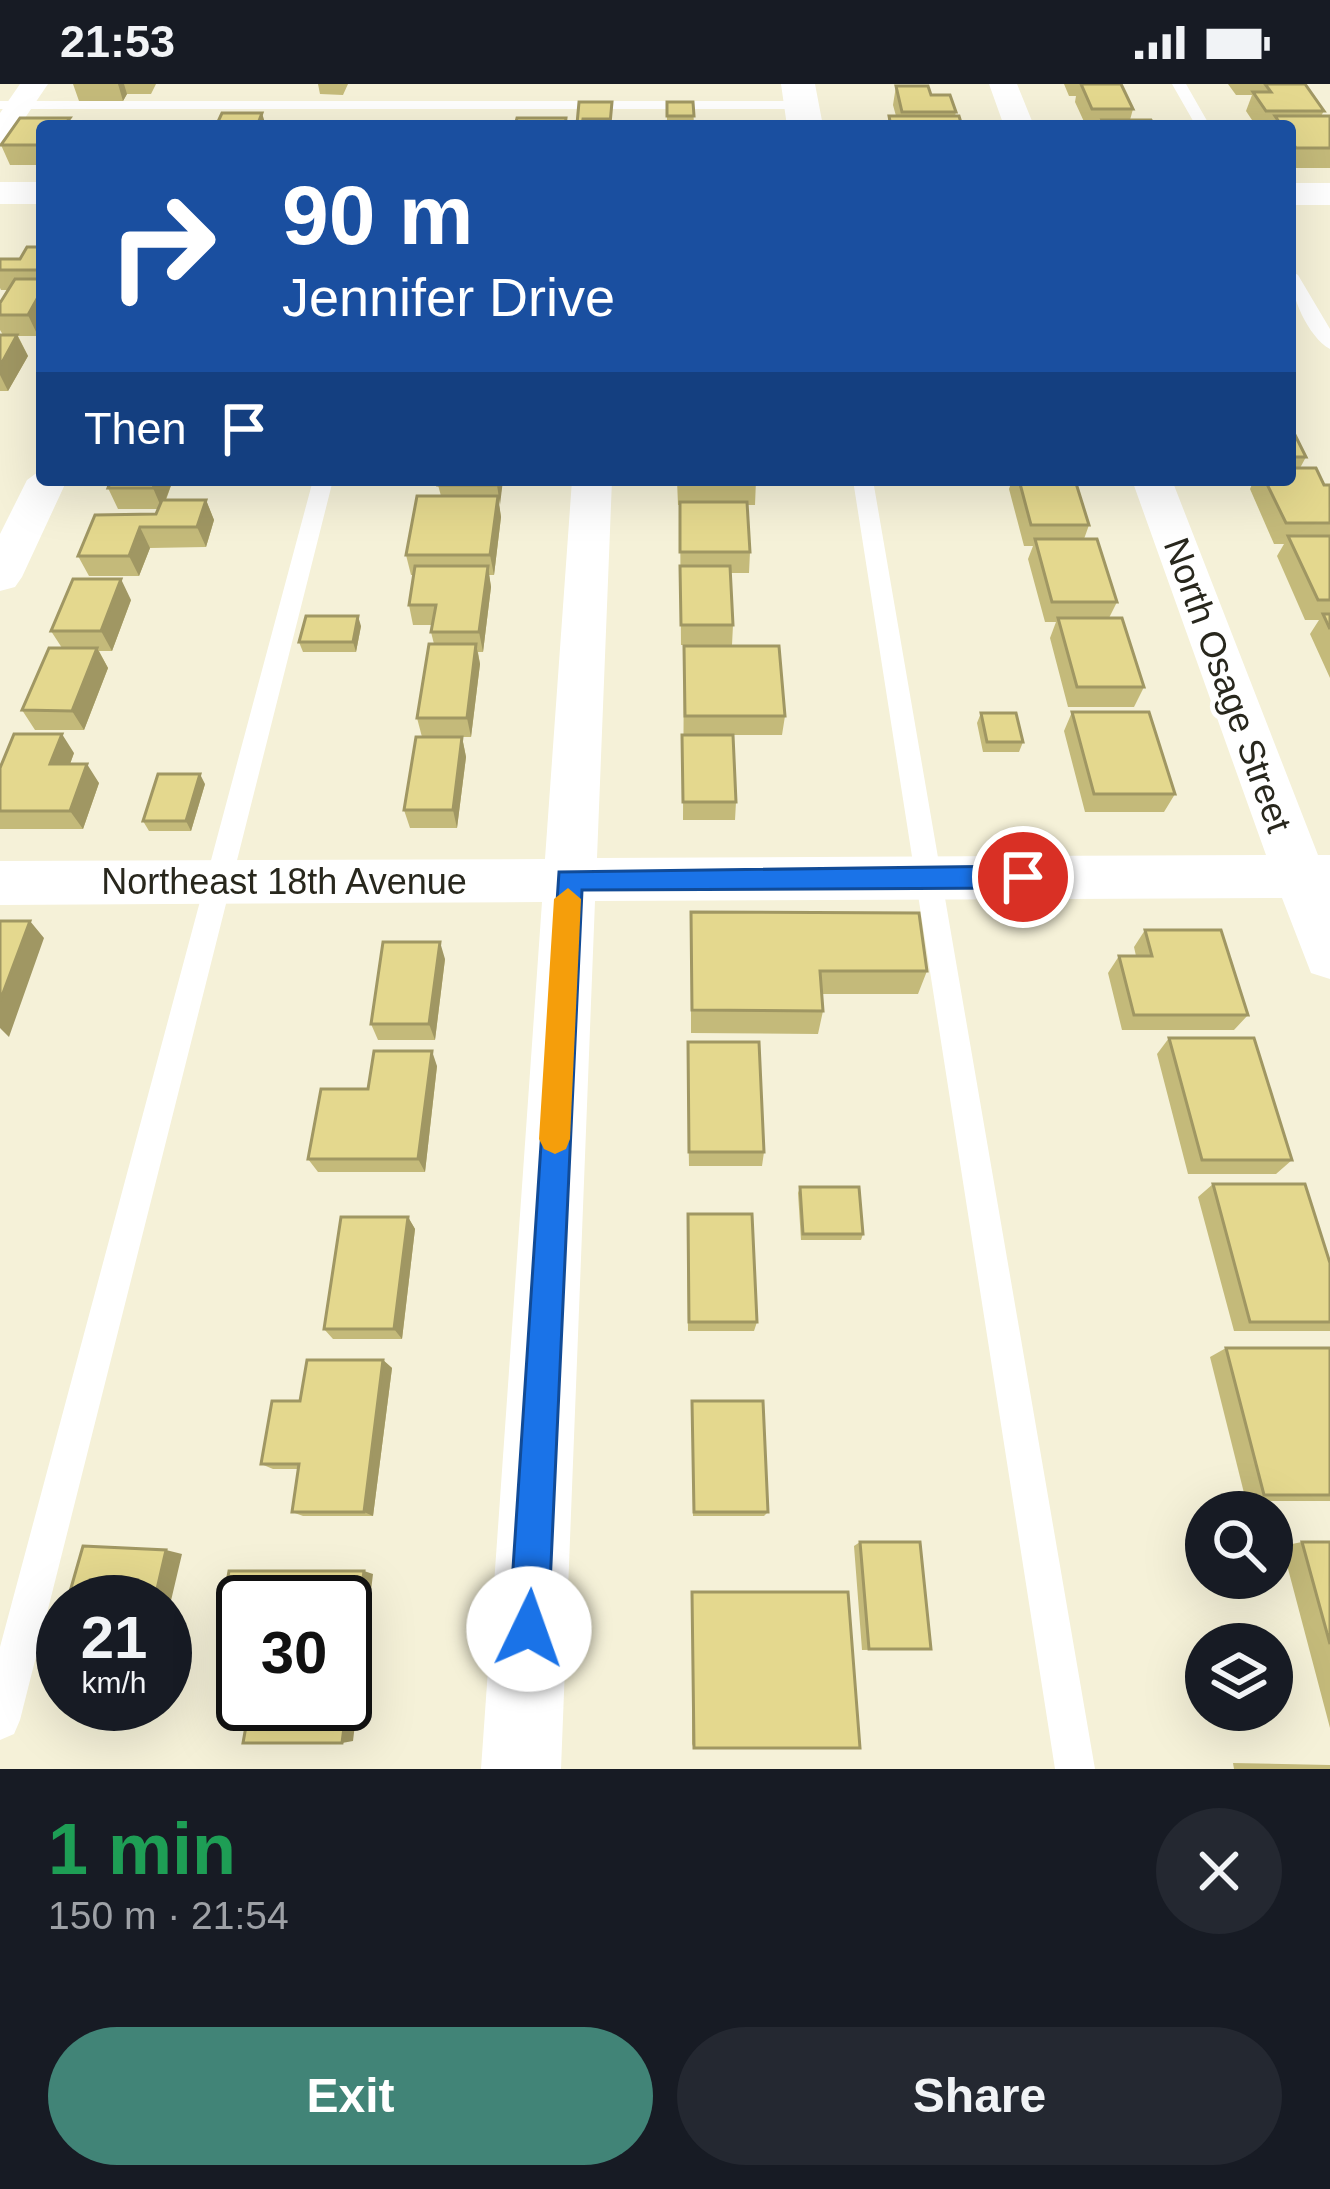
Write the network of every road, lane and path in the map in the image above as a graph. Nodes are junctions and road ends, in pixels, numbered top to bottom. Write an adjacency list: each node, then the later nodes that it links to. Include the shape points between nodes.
1 (1003, 84): 5 (street)
2 (1179, 84): 6 (lane)
3 (18, 98): 4 (lane); 7 (street)
4 (802, 105)
5 (1017, 120)
6 (1200, 120)
7 (0, 134)
8 (0, 193): 9 (street)
9 (36, 193)
10 (1296, 194): 11 (street)
11 (1330, 194)
12 (1296, 285): 13 (lane)
13 (1330, 344)
14 (44, 486): 19 (street)
15 (321, 486): 23 (lane)
16 (592, 486): 22 (street)
17 (864, 486): 21 (lane)
18 (1154, 486): 20 (street, North Osage Street)
19 (0, 577)
20 (1315, 876): 21 (street, Northeast 18th Avenue); 25 (street, North Osage Street)
21 (931, 878): 22 (street, Northeast 18th Avenue); 28 (lane)
22 (569, 880): 23 (street, Northeast 18th Avenue); 27 (street)
23 (218, 881): 24 (street, Northeast 18th Avenue); 26 (lane)
24 (0, 883)
25 (1330, 956)
26 (0, 1720)
27 (521, 1769)
28 (1075, 1769)

